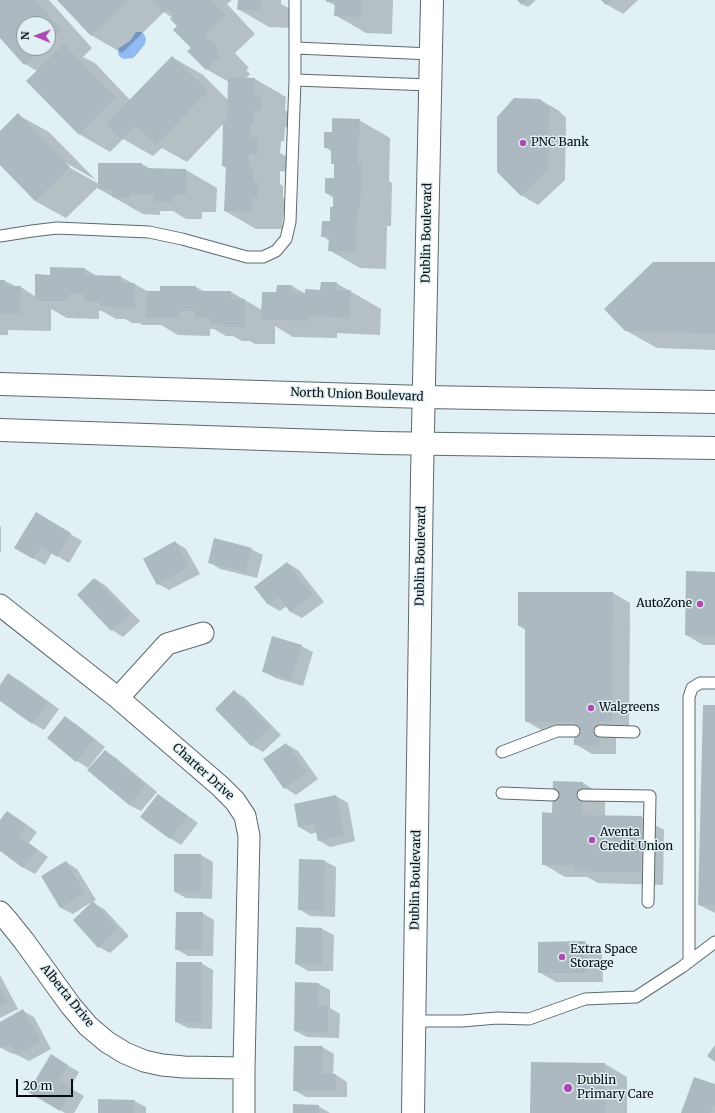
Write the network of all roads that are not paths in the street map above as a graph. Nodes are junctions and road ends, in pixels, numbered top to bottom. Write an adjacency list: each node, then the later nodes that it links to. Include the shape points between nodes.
1 (295, 0): 3 (lane)
2 (432, 0): 4 (main road, Dublin Boulevard)
3 (296, 48): 4 (lane); 5 (lane)
4 (431, 54): 6 (main road, Dublin Boulevard)
5 (295, 80): 6 (lane); 7 (lane, via 290,222 286,239 276,251 263,257 247,257 182,238 149,232 57,228)
6 (430, 85): 9 (main road, Dublin Boulevard)
7 (0, 236)
8 (0, 384): 9 (main road, North Union Boulevard)
9 (424, 397): 10 (main road, North Union Boulevard); 12 (main road, Dublin Boulevard)
10 (715, 402)
11 (0, 430): 12 (main road)
12 (422, 443): 13 (main road); 29 (main road, Dublin Boulevard)
13 (715, 448)
14 (0, 605): 17 (street, Charter Drive)
15 (203, 633): 17 (street, via 167,644)
16 (715, 683): 28 (lane, via 700,683 692,688 689,697)
17 (118, 698): 30 (street, Charter Drive, via 220,786 235,800 245,816 249,836)
18 (574, 731): 21 (lane, via 557,730)
19 (600, 731): 20 (lane)
20 (634, 732)
21 (502, 752)
22 (502, 794): 23 (lane)
23 (553, 795)
24 (583, 795): 25 (lane, via 650,796)
25 (648, 902)
26 (0, 912): 30 (street, Alberta Drive, via 71,1006 88,1026 107,1042 144,1061 162,1065 184,1068)
27 (715, 942): 28 (lane)
28 (689, 962): 29 (lane, via 636,997 585,999 529,1019)
29 (414, 1021): 32 (main road, Dublin Boulevard)
30 (244, 1068): 31 (street, Charter Drive)
31 (244, 1113)
32 (413, 1113)

